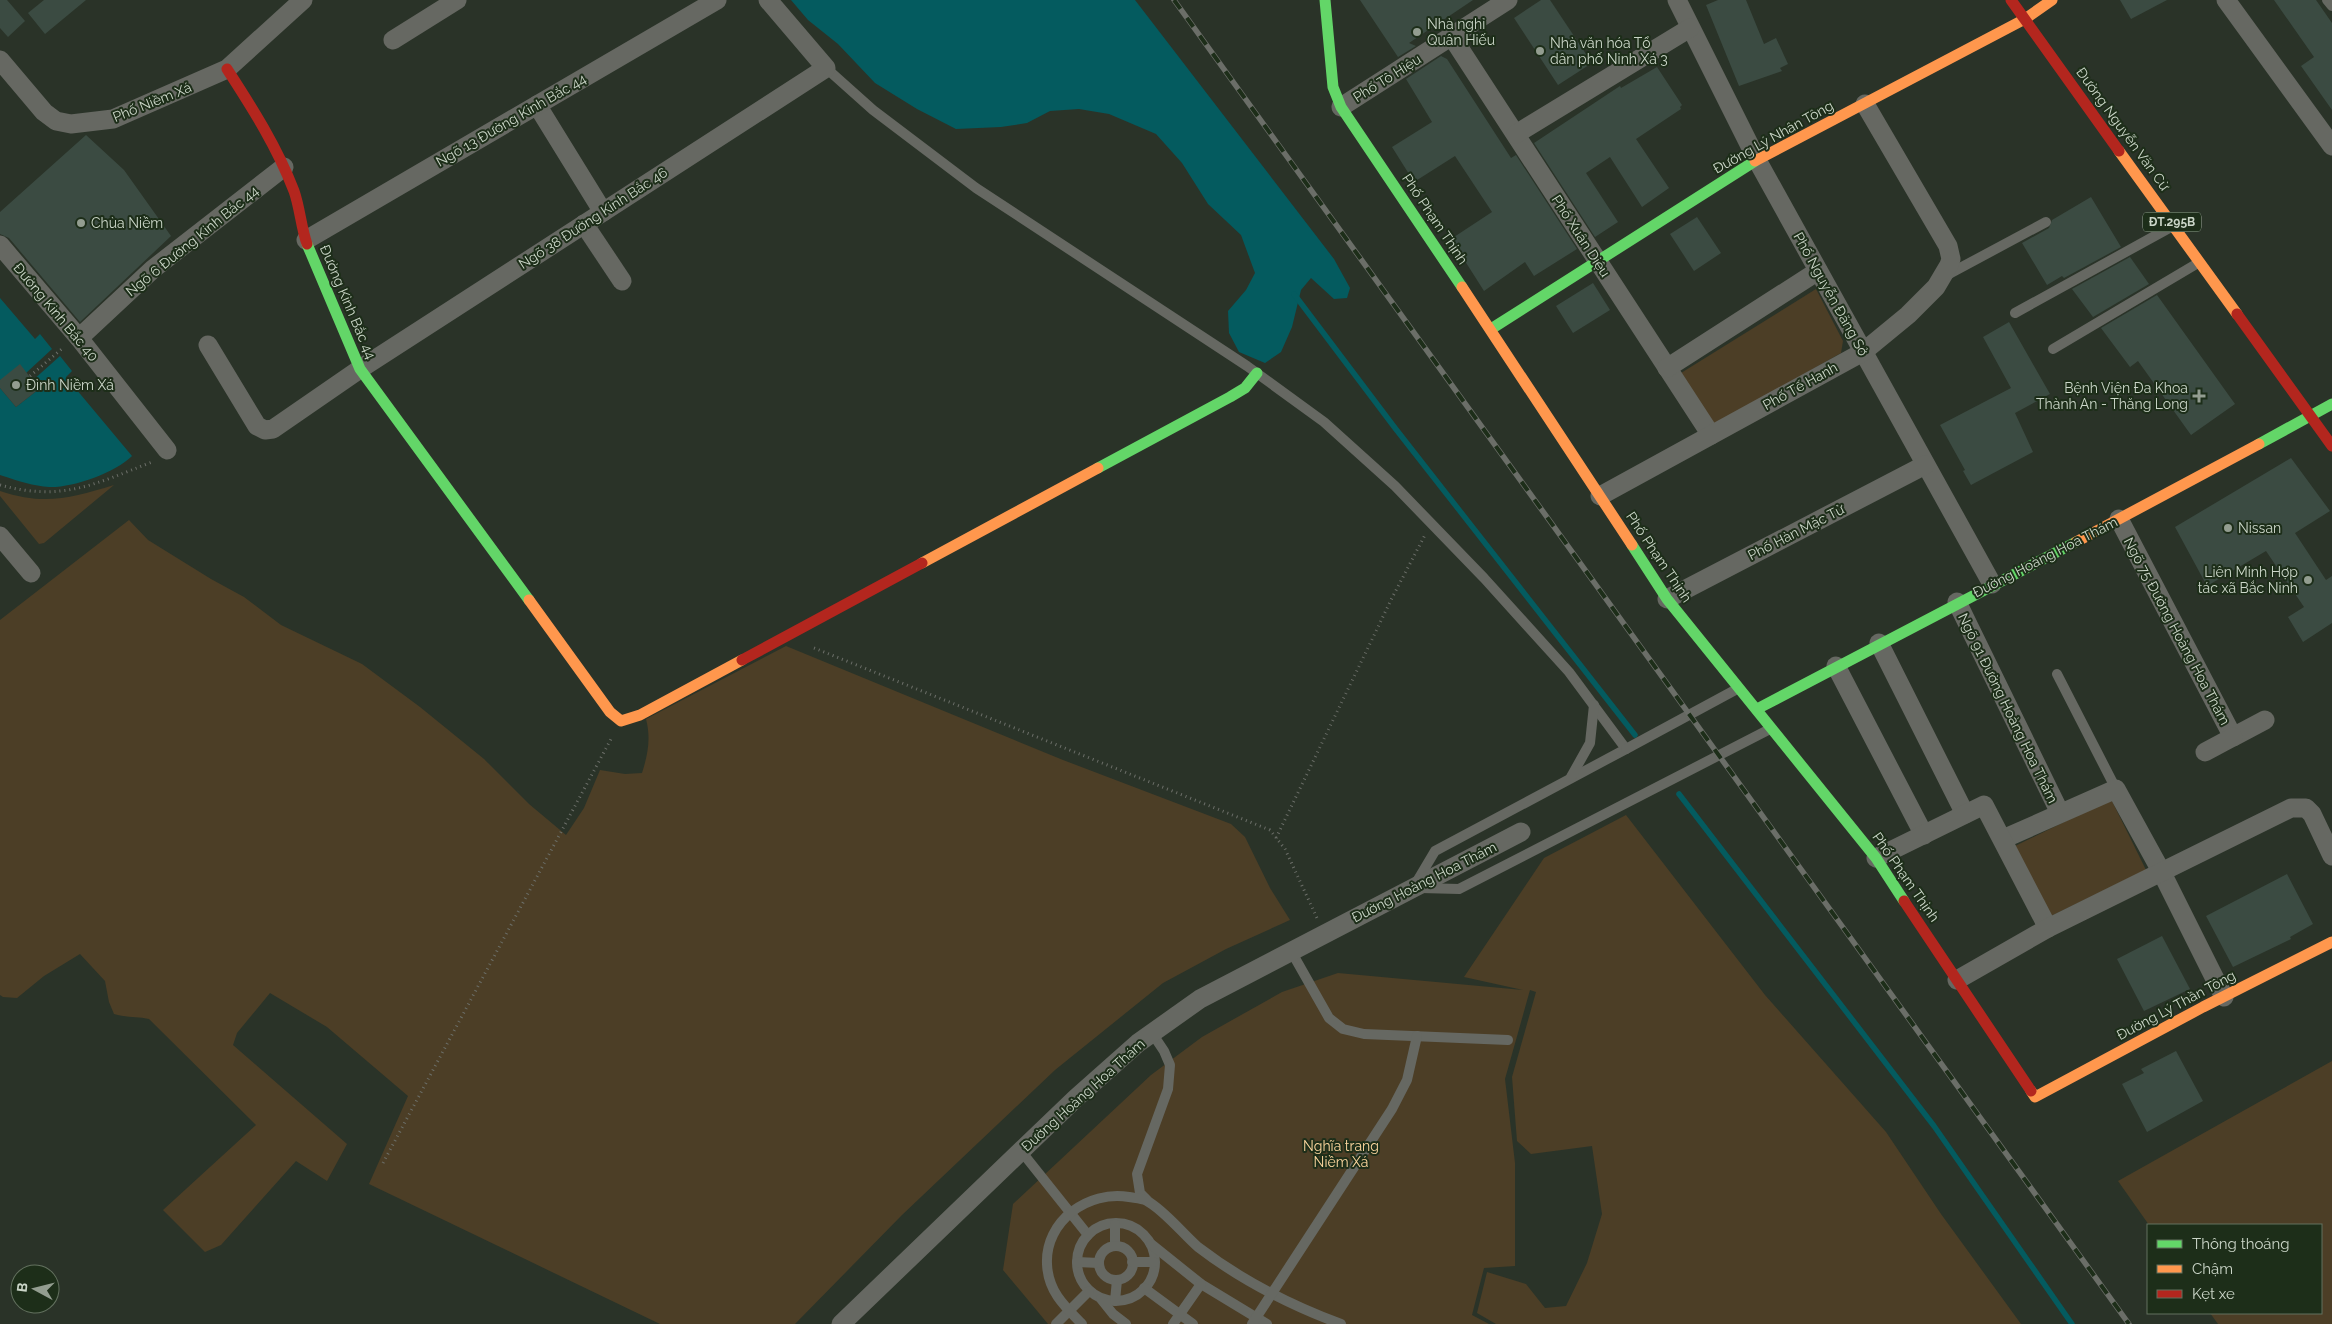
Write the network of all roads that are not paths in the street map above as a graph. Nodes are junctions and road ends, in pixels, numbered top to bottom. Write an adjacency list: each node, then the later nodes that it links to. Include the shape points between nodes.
1 (303, 0): 19 (street, Phố Niềm Xá)
2 (457, 0): 16 (street)
3 (717, 0): 21 (street, Ngõ 13 Đường Kinh Bắc 44)
4 (768, 0): 18 (street)
5 (1325, 0): 22 (street, Phố Phạm Thịnh, via 1333,87)
6 (1508, 0): 15 (street, Phố Tô Hiệu)
7 (1677, 0): 14 (street, Phố Nguyễn Đăng Sở)
8 (2011, 0): 13 (street, Đường Nguyễn Văn Cừ / ĐT.295B)
9 (2052, 0): 13 (street, Đường Lý Nhân Tông)
10 (2226, 0): 24 (street)
11 (2328, 0): 12 (lane)
12 (2332, 6)
13 (2025, 19): 20 (street, Đường Lý Nhân Tông); 30 (street, Đường Nguyễn Văn Cừ / ĐT.295B)
14 (1690, 28): 23 (street); 25 (street, Phố Nguyễn Đăng Sở)
15 (1452, 37): 22 (street, Phố Tô Hiệu); 23 (street, Phố Xuân Diệu)
16 (393, 40)
17 (0, 60): 19 (street, Phố Niềm Xá, via 44,112 56,121 71,124 114,119)
18 (826, 68): 27 (street, Ngõ 38 Đường Kinh Bắc 46); 46 (lane, via 873,110 976,188)
19 (227, 69): 26 (street, Đường Kinh Bắc 44, via 267,131)
20 (1865, 104): 25 (street, Đường Lý Nhân Tông); 36 (street, Phố Tế Hanh, via 1948,246 1951,258)
21 (537, 105): 27 (street); 31 (street, Ngõ 13 Đường Kinh Bắc 44)
22 (1342, 107): 39 (street, Phố Phạm Thịnh)
23 (1516, 134): 33 (street, Phố Xuân Diệu)
24 (2332, 146)
25 (1757, 160): 33 (street, Đường Lý Nhân Tông); 35 (street, Phố Nguyễn Đăng Sở)
26 (284, 167): 31 (street, Đường Kinh Bắc 44, via 295,194); 40 (street, Ngõ 6 Đường Kinh Bắc 44, via 153,269)
27 (604, 212): 29 (street, Ngõ 38 Đường Kinh Bắc 46)
28 (2046, 222): 36 (lane)
29 (584, 224): 37 (street); 45 (street, Ngõ 38 Đường Kinh Bắc 46)
30 (2174, 225): 34 (street, Đường Nguyễn Văn Cừ / ĐT.295B); 38 (lane)
31 (306, 240): 45 (street, Đường Kinh Bắc 44)
32 (0, 245): 40 (street, Đường Kinh Bắc 40)
33 (1598, 262): 39 (street, Đường Lý Nhân Tông); 44 (street, Phố Xuân Diệu)
34 (2200, 262): 42 (lane); 48 (street, Đường Nguyễn Văn Cừ / ĐT.295B)
35 (1818, 271): 43 (street, Phố Nguyễn Đăng Sở); 44 (street)
36 (1942, 278): 43 (street, Phố Tế Hanh, via 1908,315)
37 (622, 281)
38 (2015, 313)
39 (1491, 330): 53 (street, Phố Phạm Thịnh)
40 (72, 342): 51 (street, Đường Kinh Bắc 40)
41 (208, 345): 45 (street, Ngõ 38 Đường Kinh Bắc 46, via 257,426 265,430 273,429)
42 (2053, 349)
43 (1863, 352): 49 (street, Phố Tế Hanh); 52 (street, Phố Nguyễn Đăng Sở)
44 (1667, 368): 49 (street, Phố Xuân Diệu)
45 (360, 369): 46 (street, Đường Kinh Bắc 44, via 610,712 621,721 640,715 1230,397 1245,388)
46 (1257, 373): 64 (lane, via 1324,422 1395,486 1550,650)
47 (2332, 404): 48 (street, Đường Hoàng Hoa Thám)
48 (2312, 416): 50 (street, Đường Nguyễn Văn Cừ / ĐT.295B); 54 (street, Đường Hoàng Hoa Thám)
49 (1711, 435): 53 (street, Phố Tế Hanh)
50 (2332, 446)
51 (167, 450)
52 (1925, 465): 57 (street, Phố Nguyễn Đăng Sở); 58 (street, Phố Hàn Mặc Tử)
53 (1600, 496): 58 (street, Phố Phạm Thịnh)
54 (2119, 519): 57 (street, Đường Hoàng Hoa Thám); 68 (street, Ngõ 75 Đường Hoàng Hoa Thám)
55 (0, 536): 56 (street)
56 (31, 573)
57 (1992, 584): 59 (street, Đường Hoàng Hoa Thám)
58 (1667, 599): 63 (street, Phố Phạm Thịnh)
59 (1957, 602): 60 (street, Đường Hoàng Hoa Thám); 73 (street, Ngõ 91 Đường Hoàng Hoa Thám)
60 (1879, 643): 61 (street, Đường Hoàng Hoa Thám); 74 (street)
61 (1836, 666): 65 (street, Đường Hoàng Hoa Thám); 76 (street)
62 (2057, 674): 72 (lane)
63 (1740, 688): 65 (street, Phố Phạm Thịnh); 69 (lane)
64 (1594, 705): 69 (lane); 71 (lane, via 1590,743)
65 (1757, 709): 67 (street, Phố Phạm Thịnh)
66 (2265, 720): 68 (street, Ngõ 75 Đường Hoàng Hoa Thám)
67 (1773, 728): 79 (street, Phố Phạm Thịnh); 81 (lane, via 1459,889)
68 (2233, 737): 70 (street)
69 (1626, 749): 71 (lane)
70 (2205, 752)
71 (1571, 778): 81 (lane, via 1436,851)
72 (2116, 788): 73 (street); 80 (street)
73 (2060, 813): 77 (street)
74 (1965, 814): 76 (street); 77 (street, via 1984,805)
75 (1521, 832): 81 (street, Đường Hoàng Hoa Thám)
76 (1924, 835): 79 (street)
77 (2003, 840): 82 (street)
78 (2332, 856): 80 (street, via 2312,814 2299,806)
79 (1876, 858): 85 (street, Phố Phạm Thịnh)
80 (2161, 871): 82 (street); 86 (street)
81 (1412, 888): 84 (street, Đường Hoàng Hoa Thám)
82 (2048, 928): 85 (street)
83 (2332, 942): 86 (street, Đường Lý Thần Tông)
84 (1291, 951): 87 (street, Đường Hoàng Hoa Thám, via 1200,999); 88 (lane, via 1328,1018 1343,1029 1364,1034)
85 (1957, 980): 90 (street, Phố Phạm Thịnh)
86 (2224, 996): 90 (street, Đường Lý Thần Tông)
87 (1152, 1033): 91 (street, Đường Hoàng Hoa Thám); 92 (lane, via 1170,1065 1168,1089 1137,1174 1140,1193)
88 (1417, 1036): 89 (lane); 106 (lane, via 1407,1080 1392,1109)
89 (1508, 1040)
90 (2035, 1097)
91 (1021, 1151): 93 (lane); 112 (street, Đường Hoàng Hoa Thám)
92 (1147, 1200): 93 (lane, via 1107,1195); 106 (lane, via 1197,1246)
93 (1070, 1213): 95 (lane); 109 (lane, via 1056,1228 1047,1258 1052,1289)
94 (1115, 1224): 95 (lane, via 1099,1227); 96 (lane, via 1135,1229); 97 (lane)
95 (1088, 1235): 98 (lane, via 1080,1248)
96 (1150, 1244): 100 (lane); 103 (lane)
97 (1115, 1246): 99 (lane, via 1128,1252); 101 (lane, via 1103,1252)
98 (1077, 1262): 101 (lane); 105 (lane, via 1079,1275)
99 (1132, 1262): 100 (lane); 102 (lane, via 1126,1277)
100 (1154, 1262): 104 (lane, via 1151,1278)
101 (1099, 1263): 102 (lane, via 1105,1276)
102 (1117, 1280): 108 (lane)
103 (1201, 1284): 110 (lane); 111 (lane)
104 (1144, 1288): 108 (lane, via 1136,1296); 110 (lane)
105 (1089, 1290): 107 (lane); 109 (lane)
106 (1271, 1293): 111 (lane); 119 (lane)
107 (1101, 1299): 108 (lane); 115 (lane)
108 (1115, 1301)
109 (1069, 1311): 113 (lane); 114 (lane)
110 (1180, 1314): 116 (lane); 117 (lane)
111 (1254, 1321): 118 (lane)
112 (841, 1324)
113 (1056, 1324)
114 (1082, 1324)
115 (1126, 1324)
116 (1173, 1324)
117 (1193, 1324)
118 (1268, 1324)
119 (1341, 1324)

